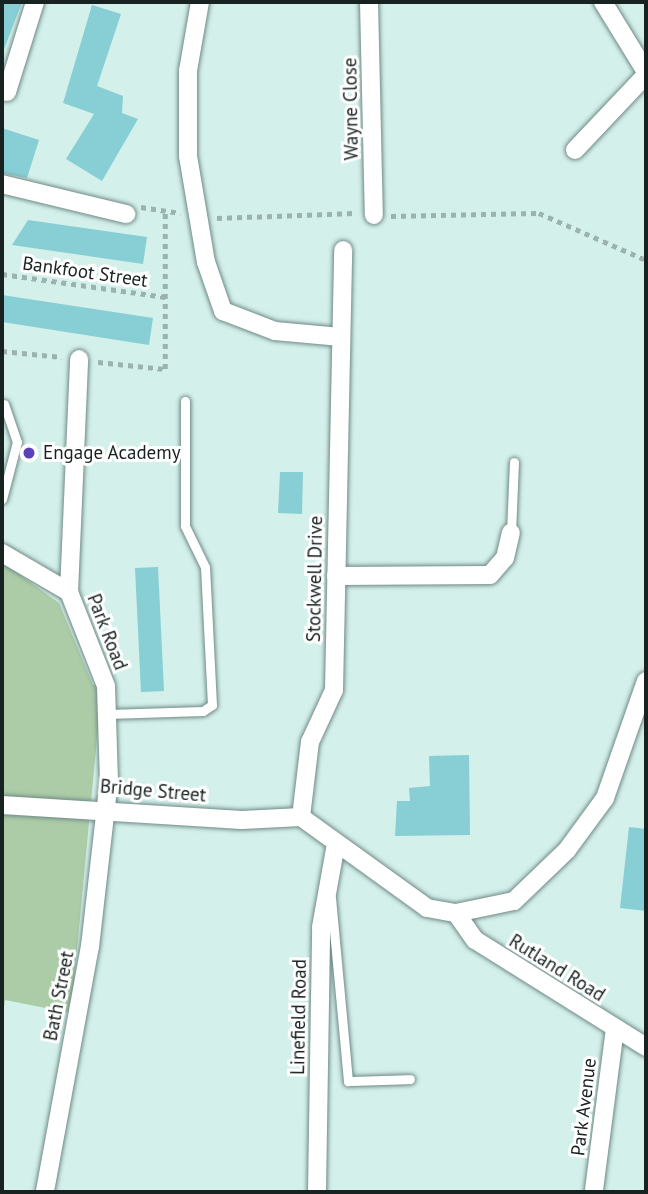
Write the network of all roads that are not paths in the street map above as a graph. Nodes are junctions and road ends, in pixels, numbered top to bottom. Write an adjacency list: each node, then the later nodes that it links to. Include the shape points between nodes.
1 (35, 2): 6 (street)
2 (200, 2): 12 (street, via 188,71 188,156 223,311 275,331)
3 (369, 2): 10 (street, Wayne Close)
4 (603, 2): 5 (street)
5 (646, 74): 7 (street)
6 (7, 92)
7 (575, 150)
8 (2, 184): 9 (street)
9 (126, 214)
10 (374, 215)
11 (343, 250): 12 (street, Stockwell Drive)
12 (341, 337): 20 (street, Stockwell Drive)
13 (79, 359): 21 (street)
14 (185, 401): 23 (lane, via 185,526 205,567 212,705 202,711)
15 (4, 404): 17 (lane, via 17,442)
16 (514, 462): 18 (lane)
17 (2, 499)
18 (511, 533): 20 (street, via 505,558 490,575)
19 (2, 553): 21 (street, Park Road)
20 (336, 576): 26 (street, Stockwell Drive, via 334,690 310,742)
21 (69, 592): 23 (street, Park Road, via 106,686)
22 (646, 681): 29 (street, via 605,798 567,850 514,901)
23 (107, 714): 25 (street, Park Road)
24 (2, 805): 25 (street, Bridge Street)
25 (105, 807): 26 (street, Bridge Street, via 242,820); 34 (street, Bath Street, via 90,946)
26 (301, 817): 27 (street)
27 (336, 844): 28 (street, Linefield Road); 29 (street, via 401,894)
28 (329, 883): 32 (lane, via 348,1081); 35 (street, Linefield Road, via 321,927)
29 (456, 913): 30 (street, Rutland Road, via 474,940)
30 (615, 1028): 31 (street, Rutland Road); 33 (street, Park Avenue)
31 (646, 1047)
32 (410, 1080)
33 (594, 1190)
34 (45, 1192)
35 (317, 1192)

